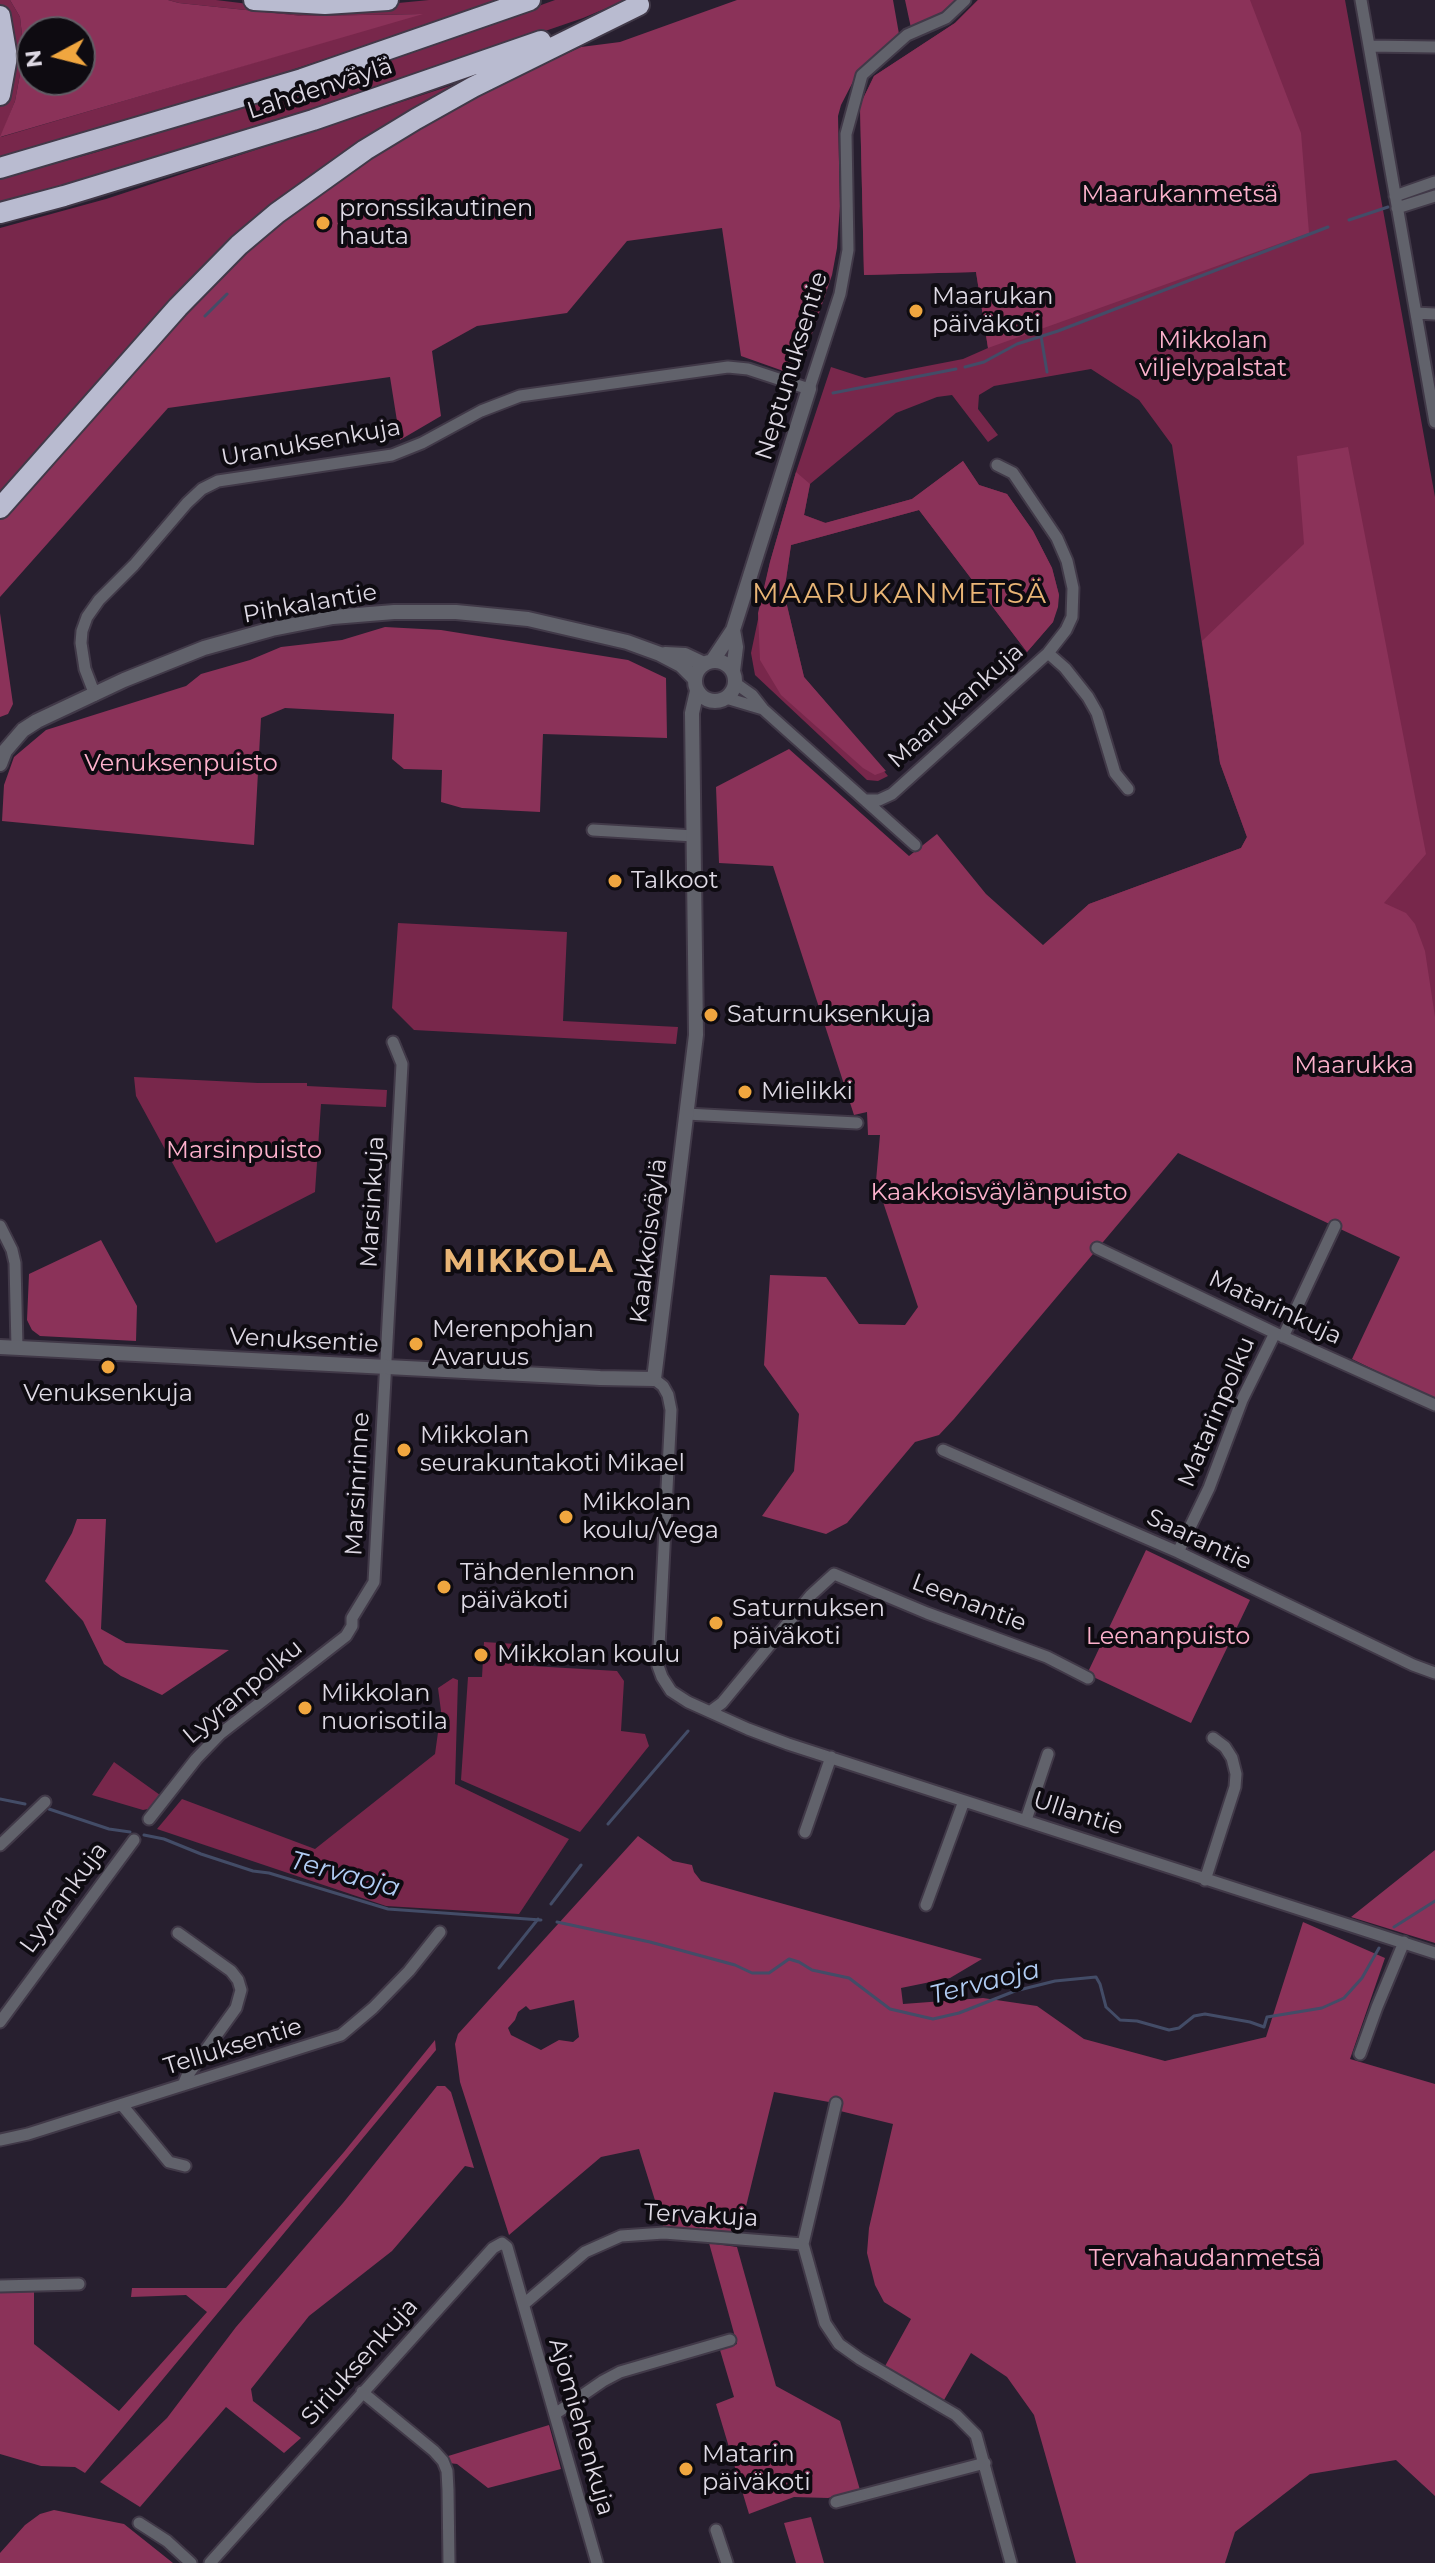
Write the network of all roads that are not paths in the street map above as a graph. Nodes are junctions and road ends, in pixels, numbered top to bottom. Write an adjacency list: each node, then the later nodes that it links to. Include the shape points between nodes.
1 (254, 0): 2 (highway)
2 (388, 0)
3 (530, 0): 11 (highway, Lahdenväylä, via 302,79)
4 (965, 0): 18 (street, Neptunuksentie, via 946,18 907,35 862,75 846,134 848,250 840,294)
5 (1361, 0): 8 (street)
6 (645, 2): 15 (highway, Lahdenväylä, via 313,120); 21 (highway, via 416,119 277,213 178,307)
7 (0, 16): 10 (highway, via 7,57)
8 (1369, 46): 9 (street); 14 (street)
9 (1435, 47)
10 (0, 95)
11 (0, 168)
12 (1435, 182): 14 (street)
13 (1435, 196): 14 (street)
14 (1396, 202): 16 (street)
15 (0, 213)
16 (1416, 313): 17 (street); 19 (street)
17 (1435, 314)
18 (809, 389): 22 (street, Neptunuksentie); 28 (street, Uranuksenkuja, via 728,367 520,396 392,455 218,481 187,503 87,617 83,658)
19 (1435, 422)
20 (997, 465): 23 (street, Maarukankuja, via 1013,473 1067,561 1072,617)
21 (0, 508)
22 (733, 630): 25 (street, Neptunuksentie); 26 (street, Neptunuksentie)
23 (1048, 653): 33 (street, via 1088,697 1115,773); 34 (street, Maarukankuja, via 892,794)
24 (660, 654): 25 (street, Pihkalantie); 27 (street, Pihkalantie, via 681,665); 28 (street, Pihkalantie, via 528,619 394,612 272,629 204,648)
25 (708, 662): 26 (street, via 725,663); 27 (street, via 698,670)
26 (734, 677): 29 (street, via 732,692); 30 (street)
27 (696, 685): 29 (street, via 705,698); 31 (street, Kaakkoisväylä)
28 (95, 695): 32 (street, Pihkalantie, via 23,730)
29 (720, 700): 30 (street); 31 (street, Kaakkoisväylä, via 703,716)
30 (763, 709): 34 (street)
31 (694, 742): 36 (street, Kaakkoisväylä)
32 (0, 764)
33 (1128, 789)
34 (865, 800): 37 (street)
35 (593, 830): 36 (street)
36 (694, 836): 39 (street, Kaakkoisväylä, via 696,1035)
37 (915, 845)
38 (393, 1042): 47 (street, Marsinkuja, via 402,1064)
39 (686, 1114): 40 (street); 48 (street, Kaakkoisväylä)
40 (857, 1123)
41 (0, 1226): 46 (street, via 15,1263)
42 (1335, 1226): 44 (street, Matarinpolku)
43 (1097, 1248): 44 (street, Matarinkuja)
44 (1279, 1335): 49 (street, Matarinkuja); 51 (street, Matarinpolku, via 1242,1400)
45 (0, 1347): 46 (street, Venuksentie)
46 (17, 1347): 47 (street, Venuksentie)
47 (387, 1367): 48 (street, Venuksentie); 52 (street, Marsinrinne, via 375,1575)
48 (654, 1379): 55 (street, via 668,1395 671,1410 658,1666 671,1691)
49 (1435, 1405)
50 (943, 1450): 51 (street, Saarantie)
51 (1178, 1552): 53 (street, Saarantie)
52 (365, 1600): 61 (street, Lyyranpolku, via 346,1636 220,1734)
53 (1435, 1673)
54 (1088, 1678): 55 (street, Leenantie, via 834,1574)
55 (711, 1711): 58 (street, Ullantie)
56 (1213, 1738): 66 (street, via 1225,1747 1236,1774)
57 (1048, 1754): 62 (street)
58 (831, 1757): 59 (street, Ullantie); 63 (street)
59 (964, 1801): 62 (street, Ullantie); 67 (street)
60 (45, 1802): 65 (street)
61 (149, 1819)
62 (1026, 1820): 66 (street, Ullantie)
63 (805, 1832)
64 (134, 1840): 72 (street, Lyyrankuja)
65 (0, 1845)
66 (1205, 1880): 70 (street, Ullantie)
67 (926, 1905)
68 (440, 1932): 74 (street, Telluksentie, via 409,1971 341,2035)
69 (178, 1933): 74 (street, via 231,1971 241,1990 236,2008)
70 (1404, 1942): 71 (street, Ullantie); 73 (street)
71 (1435, 1953)
72 (0, 2022)
73 (1360, 2054)
74 (183, 2085): 76 (street, Telluksentie)
75 (836, 2103): 79 (street)
76 (122, 2105): 77 (street, Telluksentie); 78 (street, via 169,2162)
77 (0, 2140)
78 (185, 2166)
79 (803, 2244): 82 (street, Tervakuja, via 664,2233 621,2236 585,2252); 86 (street, via 816,2298 833,2336 860,2359 956,2415 976,2435)
80 (79, 2284): 81 (street)
81 (0, 2286)
82 (524, 2304): 84 (street, Siriuksenkuja, via 502,2243); 85 (street, Ajomiehenkuja)
83 (730, 2340): 85 (street, via 620,2372)
84 (362, 2392): 91 (street, Siriuksenkuja); 92 (street, via 443,2461)
85 (555, 2414): 93 (street, Ajomiehenkuja)
86 (985, 2463): 87 (street); 95 (street)
87 (836, 2502)
88 (139, 2523): 90 (street)
89 (716, 2530): 94 (street)
90 (191, 2563)
91 (210, 2563)
92 (449, 2563)
93 (597, 2563)
94 (727, 2563)
95 (1011, 2563)

